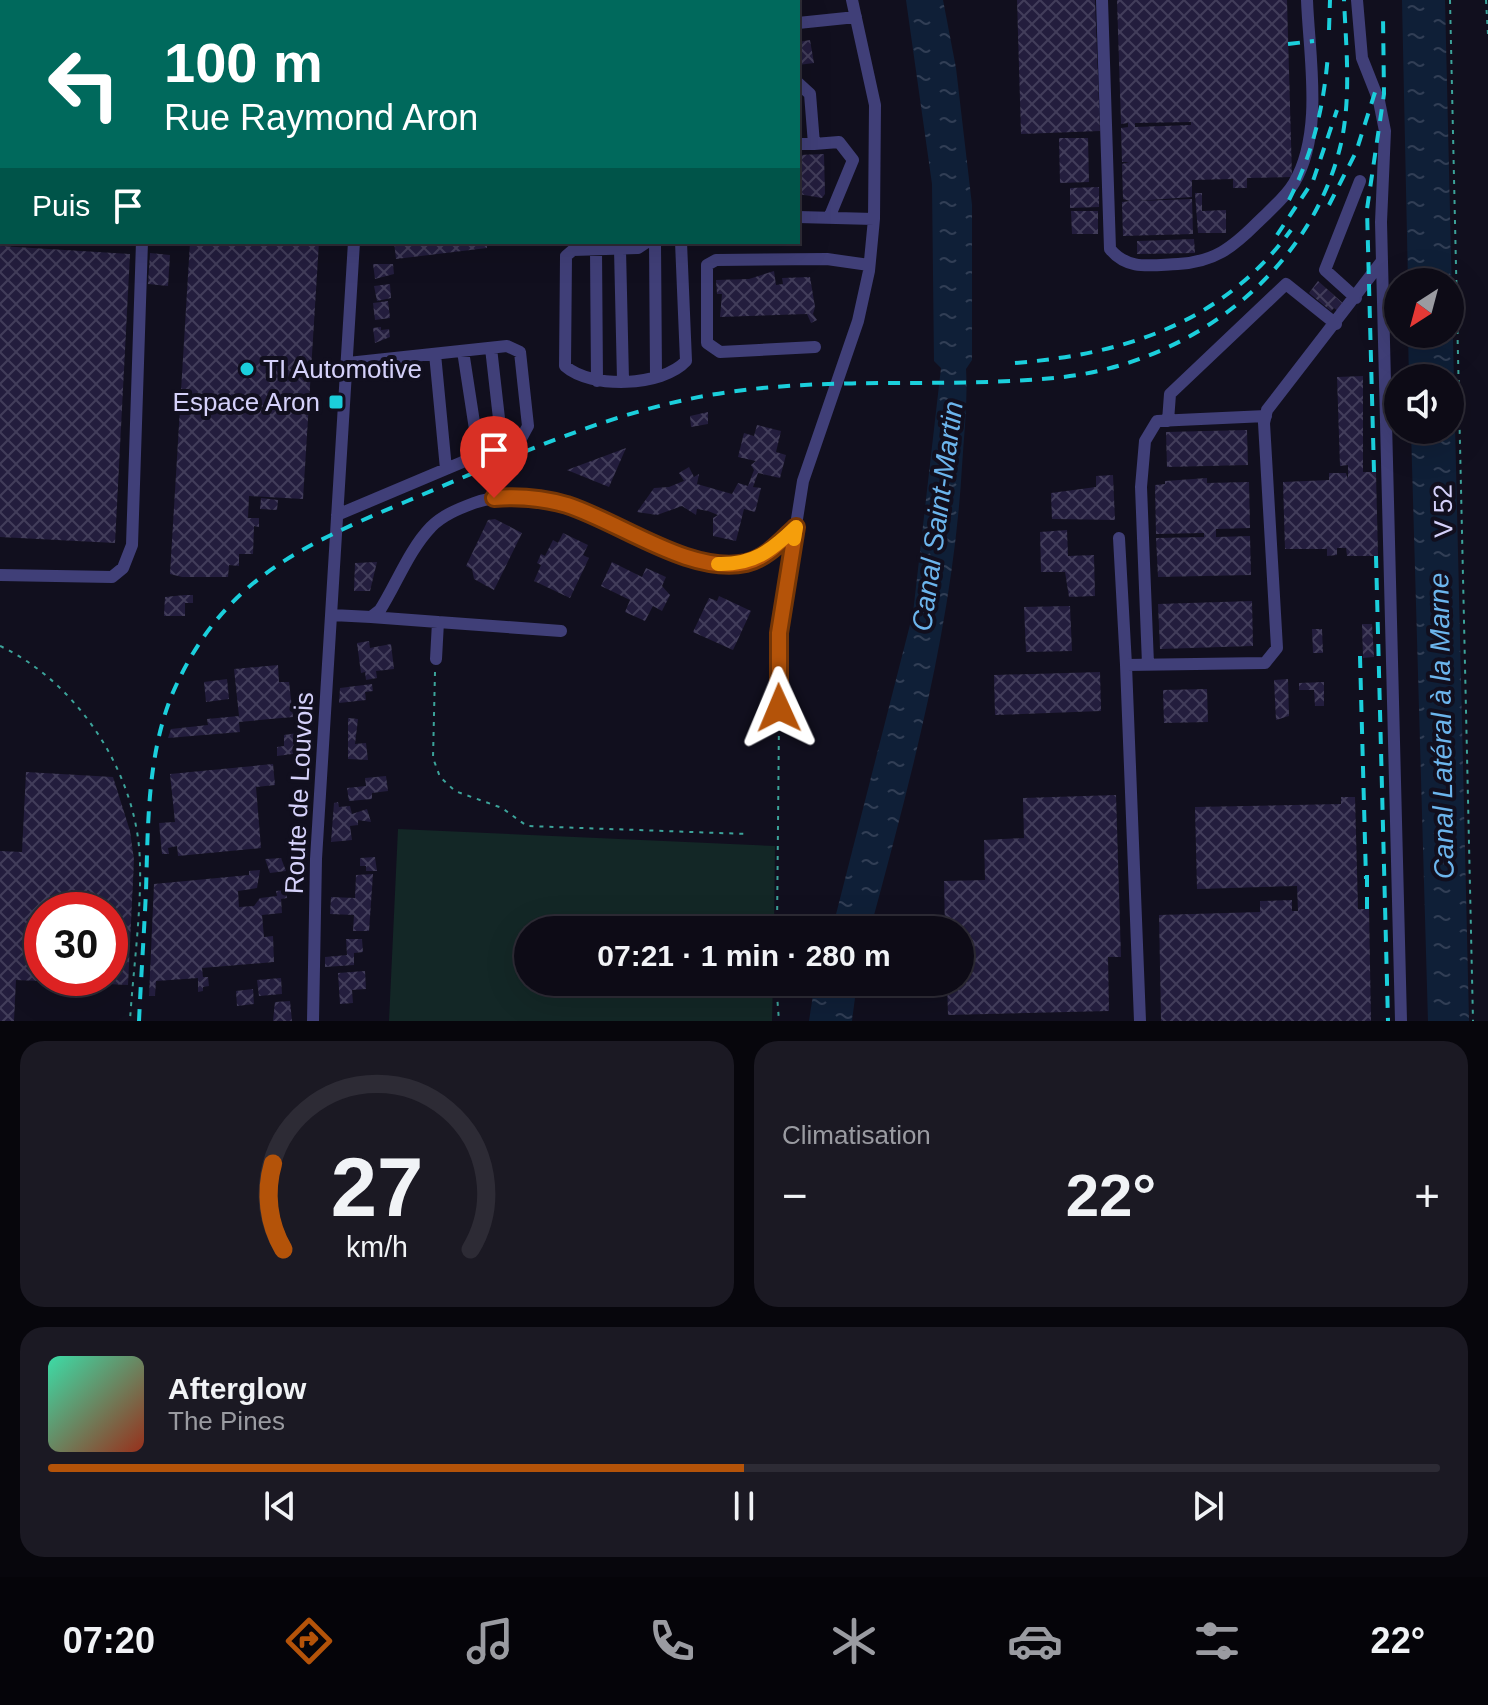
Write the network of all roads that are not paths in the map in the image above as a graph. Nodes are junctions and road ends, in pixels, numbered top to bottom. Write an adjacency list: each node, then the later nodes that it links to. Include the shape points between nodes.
1 (852, 0): 5 (street)
2 (1102, 0): 3 (street, via 1110,249 1119,261 1137,266 1202,263 1236,244 1293,185 1311,125)
3 (1307, 0)
4 (1357, 0): 21 (street, via 1362,58 1385,131)
5 (856, 17): 6 (street); 13 (street, via 875,105)
6 (800, 23)
7 (800, 85): 9 (street, via 810,94)
8 (800, 144): 9 (street)
9 (814, 144): 12 (street, via 839,142 853,160)
10 (1360, 181): 23 (street, via 1325,270)
11 (800, 217): 12 (street)
12 (829, 218): 13 (street)
13 (874, 219): 22 (street)
14 (142, 244): 41 (street, via 132,545 123,568 112,577)
15 (354, 244): 29 (street, Route de Louvois)
16 (644, 244): 19 (street)
17 (655, 244): 30 (street)
18 (681, 244): 30 (street, via 686,361)
19 (620, 249): 20 (street); 31 (street)
20 (596, 250): 32 (street); 32 (street, via 573,250 566,256 565,366 576,376)
21 (1382, 261): 23 (street); 52 (street)
22 (869, 265): 25 (street, via 827,259 716,260 707,265 707,343 713,348 720,352); 39 (street, via 858,321 811,450)
23 (1356, 298): 24 (street)
24 (1336, 324): 33 (street); 34 (street, via 1286,284 1170,394)
25 (815, 347)
26 (491, 348): 27 (street); 35 (street); 35 (street, via 507,346 520,352 528,426 522,437)
27 (463, 351): 28 (street); 36 (street)
28 (435, 354): 29 (street); 37 (street)
29 (348, 363): 38 (street, Route de Louvois)
30 (656, 376): 31 (street)
31 (623, 380): 32 (street)
32 (597, 381)
33 (1266, 416): 34 (street); 47 (street, via 1277,648 1265,663)
34 (1168, 421): 47 (street, via 1157,421 1145,441 1141,487)
35 (502, 445): 36 (street)
36 (479, 455): 37 (street)
37 (446, 469): 38 (street)
38 (337, 515): 42 (street, Route de Louvois)
39 (796, 527): 43 (street, via 759,558 719,564 570,506 534,498 494,498 461,508 431,527); 49 (street, via 779,633)
40 (1119, 538): 48 (street)
41 (0, 575)
42 (332, 615): 43 (street); 50 (street, Route de Louvois, via 316,859)
43 (371, 617): 44 (street)
44 (438, 622): 45 (street); 46 (street)
45 (561, 631)
46 (436, 659)
47 (1148, 664): 48 (street)
48 (1126, 665): 51 (street)
49 (779, 708)
50 (313, 1021)
51 (1140, 1021)
52 (1401, 1021)

